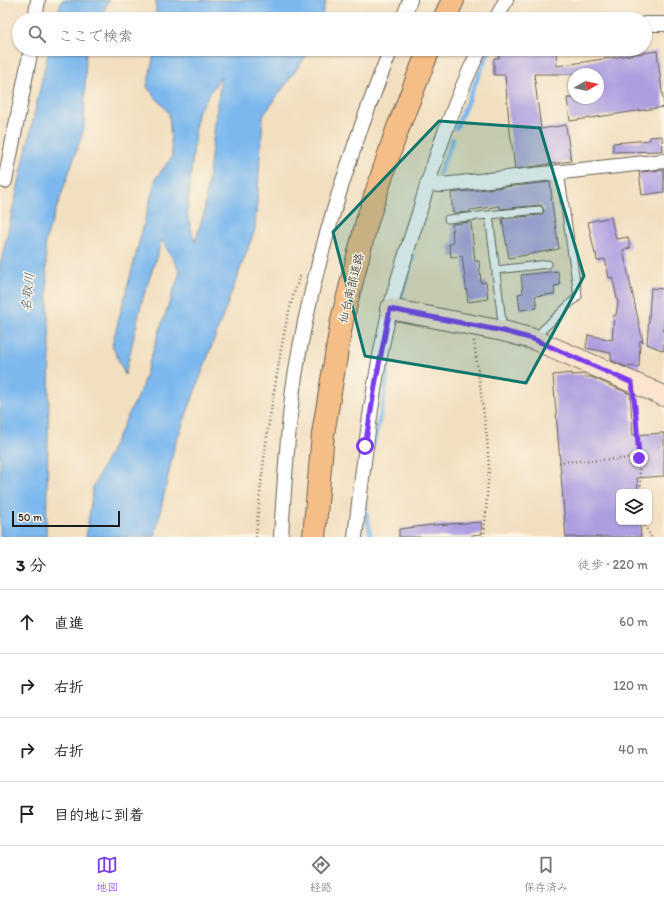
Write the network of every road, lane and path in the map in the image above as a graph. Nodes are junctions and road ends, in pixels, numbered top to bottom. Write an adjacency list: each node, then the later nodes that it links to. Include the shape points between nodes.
1 (38, 0): 5 (street)
2 (410, 0): 6 (street)
3 (453, 0): 7 (highway)
4 (506, 0): 8 (street)
5 (37, 12)
6 (405, 12)
7 (447, 12)
8 (500, 12)
9 (652, 24): 10 (street)
10 (664, 24)
11 (30, 56): 17 (street)
12 (388, 56): 34 (street, via 366,111 332,216 313,287 294,388 287,443)
13 (426, 56): 35 (highway, 仙台南部道路, via 396,133 368,221 342,320 323,434)
14 (476, 56): 18 (street, via 447,126)
15 (664, 160): 16 (street)
16 (560, 172): 18 (street, via 442,186); 27 (lane, via 578,296)
17 (5, 181)
18 (427, 184): 24 (street)
19 (539, 210): 20 (lane)
20 (489, 215): 21 (lane); 23 (lane)
21 (448, 219)
22 (548, 264): 23 (lane)
23 (496, 270): 26 (lane)
24 (390, 309): 25 (street); 36 (street, via 365,446)
25 (471, 325): 26 (street); 37 (path, via 489,469)
26 (503, 331): 27 (street)
27 (533, 339): 28 (street)
28 (632, 383): 29 (street); 30 (path)
29 (664, 396)
30 (639, 458): 31 (path); 32 (path)
31 (559, 462)
32 (641, 489)
33 (645, 525): 38 (path)
34 (281, 537)
35 (314, 537)
36 (355, 537)
37 (484, 537)
38 (651, 537)

